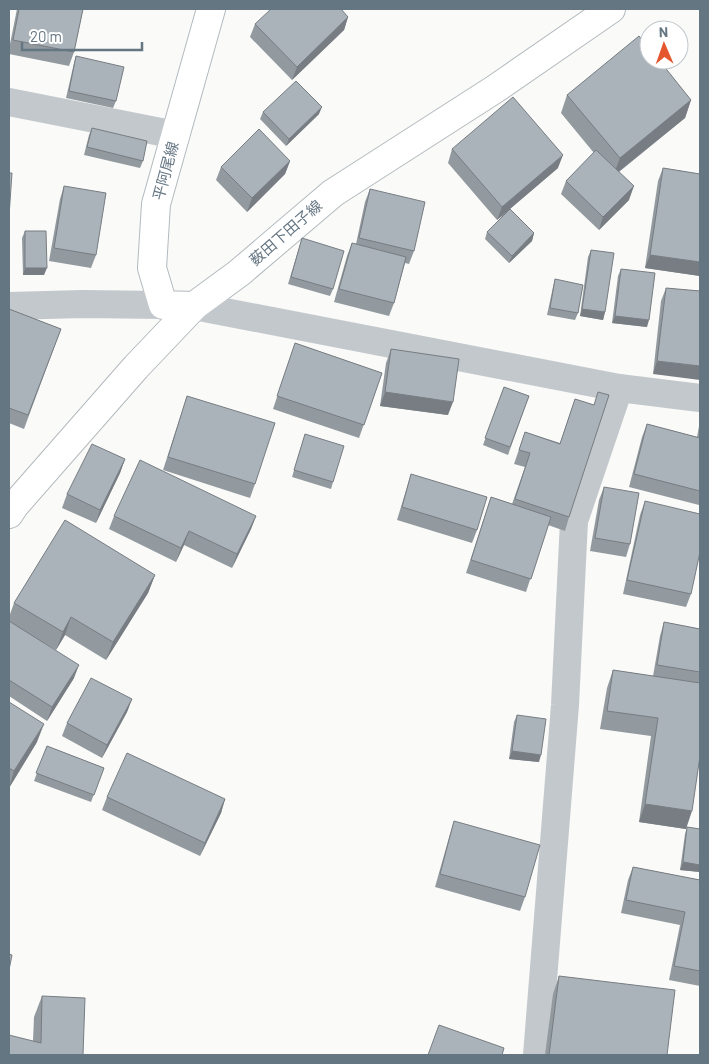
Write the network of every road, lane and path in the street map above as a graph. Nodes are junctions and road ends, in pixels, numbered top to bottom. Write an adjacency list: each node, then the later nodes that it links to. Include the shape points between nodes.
1 (212, 9): 4 (main road, 平阿尾線)
2 (611, 9): 7 (main road, 薮田下田子線, via 495,89 333,193 239,274)
3 (9, 102): 4 (street)
4 (176, 135): 5 (main road, 平阿尾線, via 156,204 152,268)
5 (163, 305): 6 (street); 7 (main road)
6 (9, 306)
7 (194, 306): 8 (street); 10 (main road, 薮田下田子線, via 136,367)
8 (619, 388): 9 (street); 11 (street, via 574,521 565,704)
9 (700, 398)
10 (9, 514)
11 (537, 1055)

